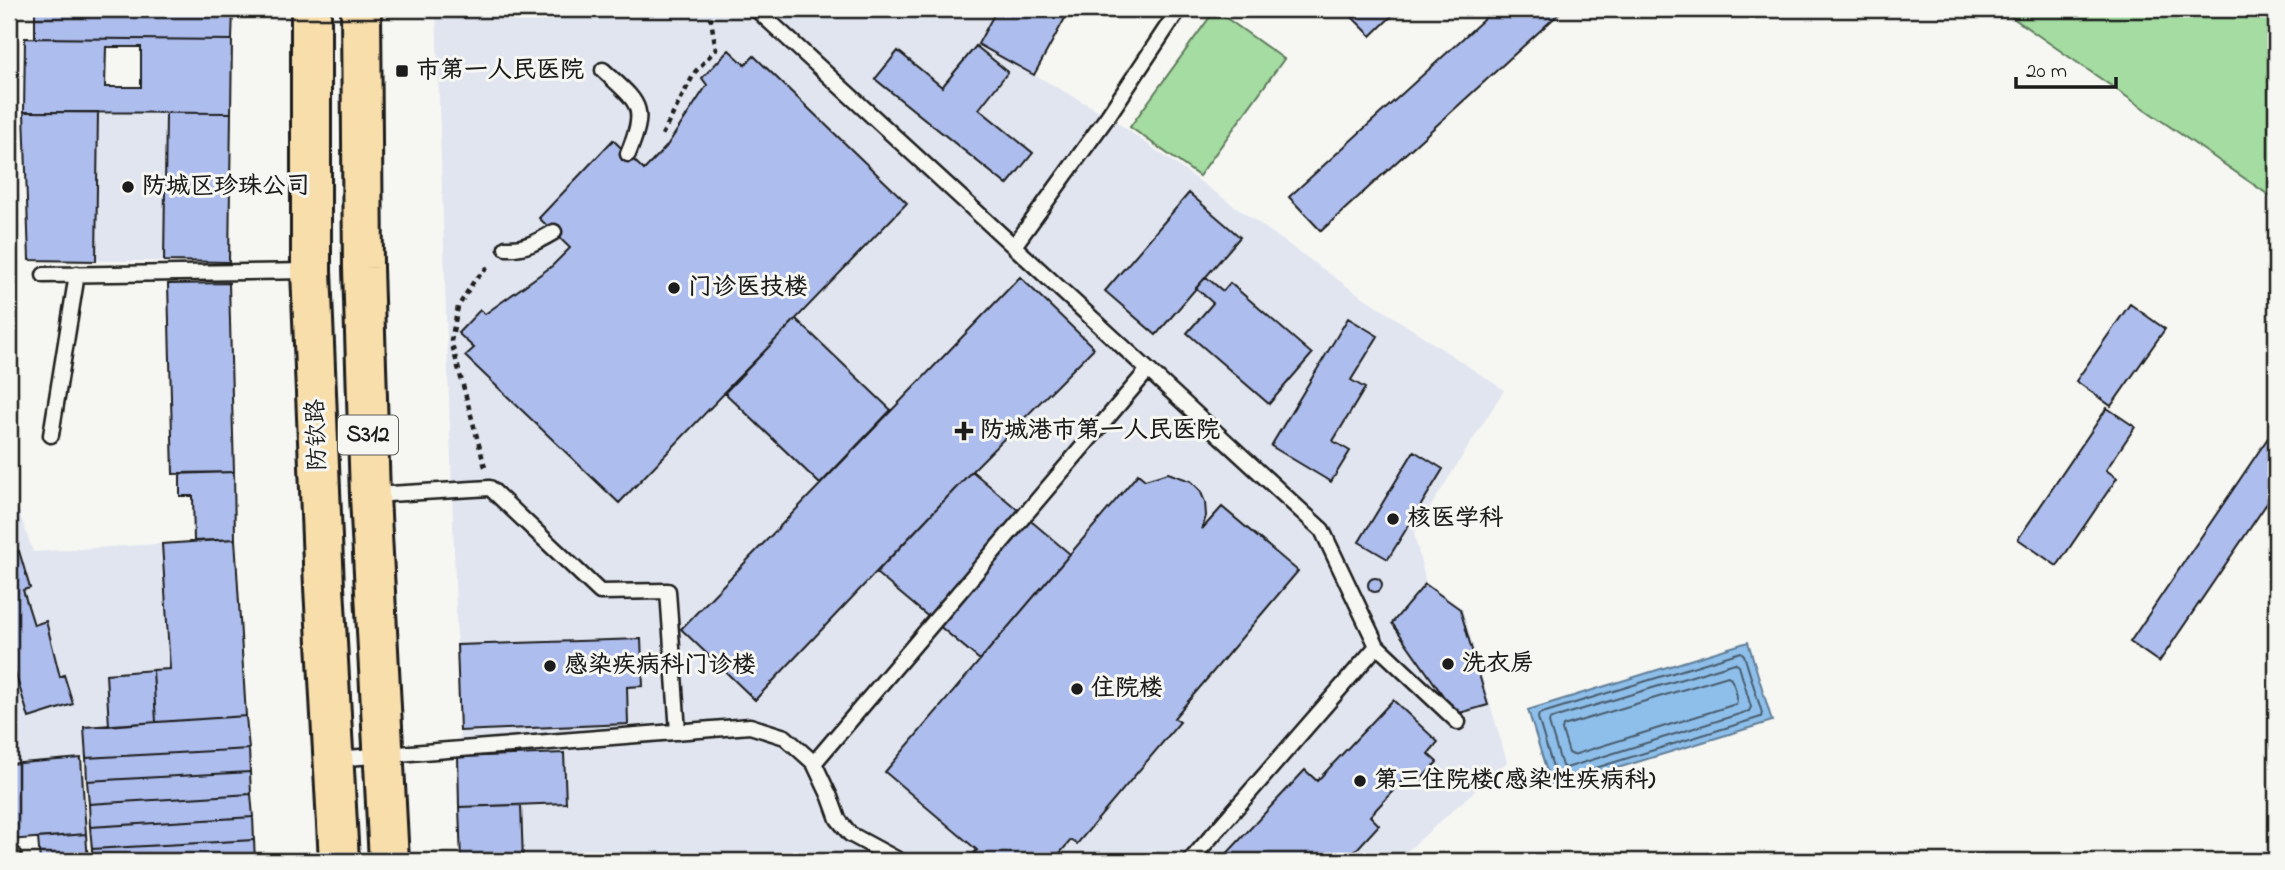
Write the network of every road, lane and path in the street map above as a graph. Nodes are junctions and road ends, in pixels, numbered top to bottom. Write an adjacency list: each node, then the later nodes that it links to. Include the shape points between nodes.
1 (311, 9): 11 (main road, 防钦路 / S312)
2 (362, 9): 17 (main road, 防钦路 / S312)
3 (709, 9): 7 (path, via 716,49 695,72 662,134)
4 (756, 9): 9 (lane)
5 (1180, 9): 9 (lane)
6 (603, 70): 7 (lane, via 632,98 638,111 640,125)
7 (628, 154)
8 (554, 232): 10 (lane, via 535,244)
9 (1014, 246): 14 (lane)
10 (506, 248): 16 (path, via 474,281 458,307 451,341)
11 (311, 271): 12 (lane); 22 (main road, 防钦路 / S312)
12 (77, 274): 13 (lane); 15 (lane)
13 (44, 275)
14 (1148, 370): 18 (lane, via 1322,530); 23 (lane)
15 (51, 436)
16 (490, 488): 17 (lane); 20 (lane, via 600,592 668,591)
17 (370, 496): 21 (main road, 防钦路 / S312)
18 (1377, 646): 19 (lane); 27 (lane)
19 (1458, 722)
20 (678, 732): 21 (lane); 23 (lane, via 750,726 785,737)
21 (384, 755): 22 (lane); 25 (main road, 防钦路 / S312)
22 (333, 759): 24 (main road, 防钦路 / S312)
23 (814, 763): 26 (lane, via 838,819 850,834)
24 (339, 861)
25 (389, 861)
26 (900, 861)
27 (1190, 861)

